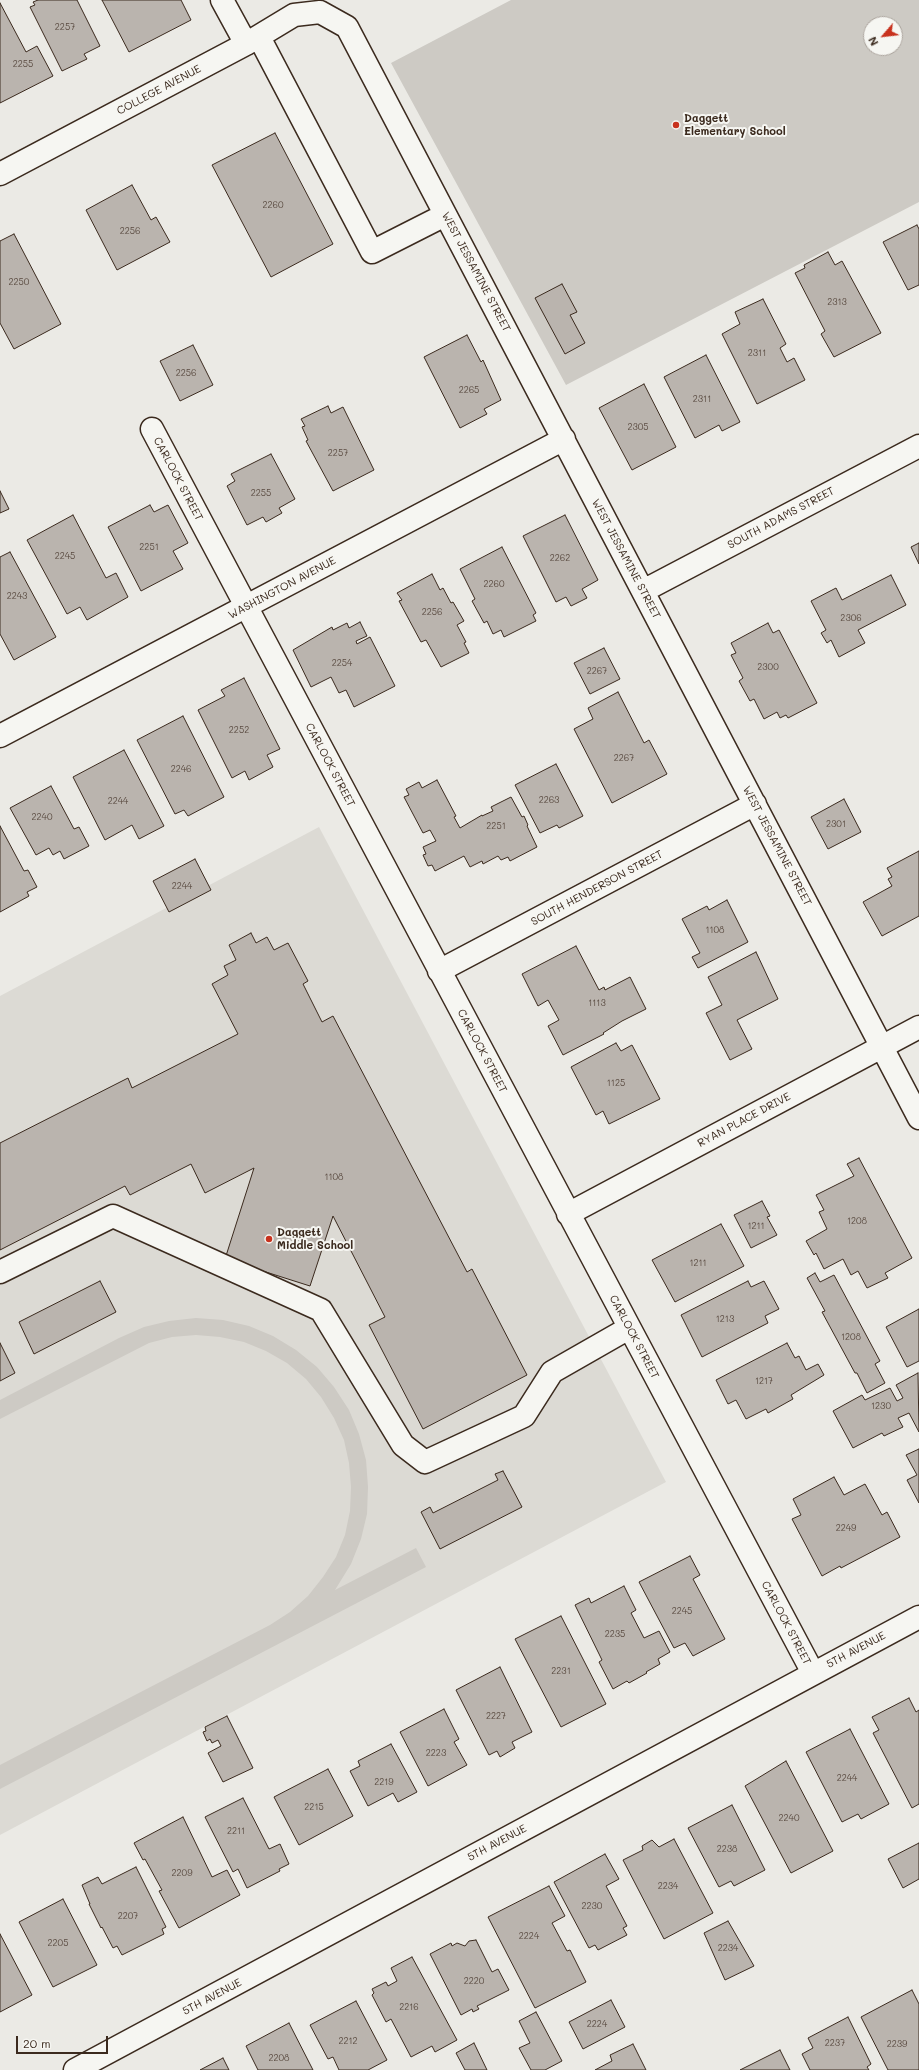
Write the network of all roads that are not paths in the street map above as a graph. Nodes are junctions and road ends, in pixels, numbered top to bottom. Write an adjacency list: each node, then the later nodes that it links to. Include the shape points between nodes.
1 (222, 0): 3 (street)
2 (320, 12): 3 (street, COLLEGE AVENUE, via 294,15); 5 (street, WEST JESSAMINE STREET, via 347,27)
3 (252, 40): 4 (street, COLLEGE AVENUE); 5 (street, via 372,252)
4 (0, 174)
5 (445, 215): 7 (street, WEST JESSAMINE STREET)
6 (152, 429): 10 (street, CARLOCK STREET)
7 (564, 439): 9 (street, WEST JESSAMINE STREET); 10 (street, WASHINGTON AVENUE)
8 (919, 446): 9 (street, SOUTH ADAMS STREET)
9 (643, 591): 12 (street, WEST JESSAMINE STREET)
10 (246, 608): 11 (street, WASHINGTON AVENUE); 13 (street, CARLOCK STREET)
11 (0, 736)
12 (754, 804): 13 (street, SOUTH HENDERSON STREET); 15 (street, WEST JESSAMINE STREET)
13 (439, 971): 17 (street, CARLOCK STREET)
14 (919, 1027): 15 (street, RYAN PLACE DRIVE)
15 (882, 1046): 16 (street, WEST JESSAMINE STREET); 17 (street, RYAN PLACE DRIVE)
16 (919, 1118)
17 (568, 1214): 19 (street, CARLOCK STREET)
18 (0, 1272): 19 (street, via 113,1216 322,1310 403,1445 425,1462 524,1416 552,1372)
19 (629, 1328): 21 (street, CARLOCK STREET)
20 (919, 1617): 21 (street, 5TH AVENUE)
21 (813, 1673): 22 (street, 5TH AVENUE)
22 (75, 2070)

